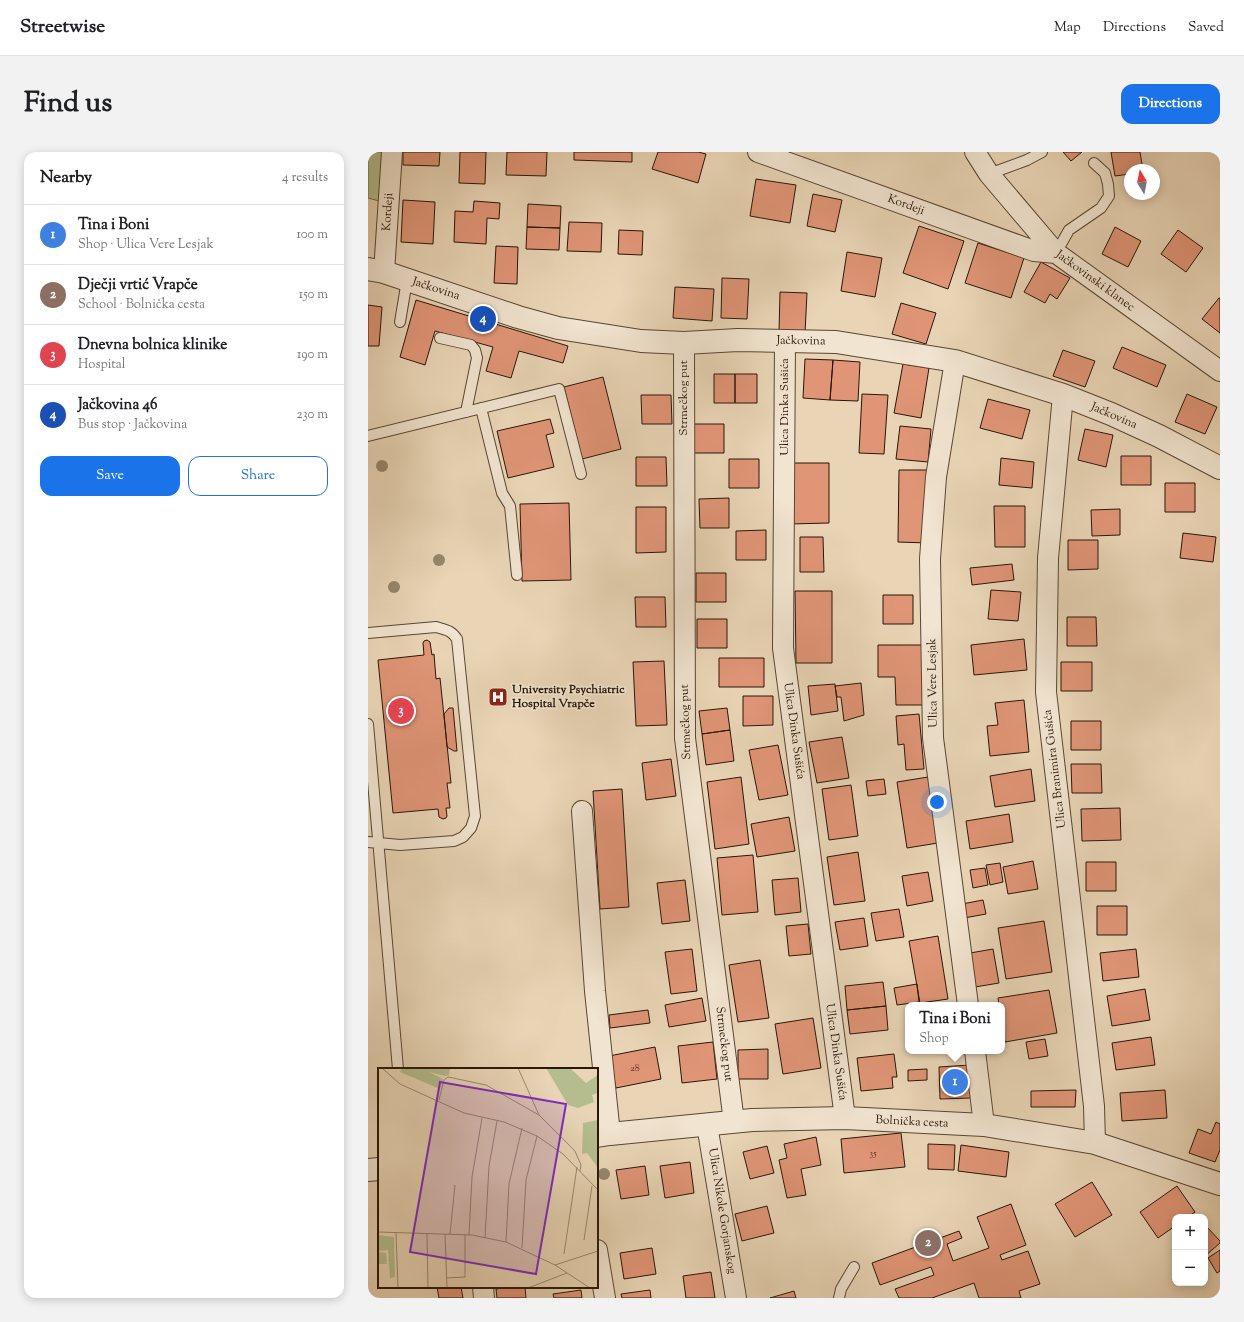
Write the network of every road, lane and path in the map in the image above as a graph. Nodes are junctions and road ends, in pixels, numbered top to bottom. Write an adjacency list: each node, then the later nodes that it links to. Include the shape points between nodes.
1 (392, 152): 8 (street, Kordeji)
2 (758, 152): 7 (street, Kordeji, via 1034,251)
3 (975, 152): 6 (street, Jačkovinski klanec)
4 (1042, 152): 6 (lane)
5 (1094, 163): 7 (lane, via 1105,173 1109,196 1101,208 1069,230)
6 (989, 174): 7 (street, Jačkovinski klanec)
7 (1056, 253): 15 (street, Jačkovinski klanec)
8 (376, 271): 9 (street, Jačkovina)
9 (407, 280): 10 (lane); 13 (street, Jačkovina, via 558,328 641,341)
10 (400, 322)
11 (440, 338): 18 (lane, via 471,345 475,350 477,358)
12 (785, 340): 13 (street, Jačkovina); 14 (street, Jačkovina, via 836,342); 30 (street, Ulica Dinka Sušića, via 783,648)
13 (684, 343): 31 (street, Strmečkog put, via 685,738)
14 (955, 361): 16 (street, Jačkovina); 27 (street, Ulica Vere Lesjak, via 936,477 930,559 933,738)
15 (1220, 371)
16 (1063, 395): 20 (street, Jačkovina, via 1159,436); 35 (street, Ulica Branimira Gušića, via 1048,558 1046,692 1094,1106)
17 (481, 408): 18 (lane); 21 (lane, via 559,389); 22 (lane, via 502,493 510,506)
18 (466, 412): 19 (lane)
19 (368, 436)
20 (1220, 468)
21 (581, 474)
22 (517, 575)
23 (368, 633): 26 (lane, via 436,627 453,633 457,639 475,816 471,828 463,837 454,841 400,845)
24 (368, 724): 26 (lane)
25 (582, 811): 34 (street)
26 (373, 842): 29 (lane)
27 (968, 1002)
28 (974, 1054): 33 (street)
29 (398, 1068)
30 (845, 1118): 31 (street, Bolnička cesta); 33 (street, Bolnička cesta)
31 (734, 1122): 32 (street, Bolnička cesta)
32 (707, 1125): 34 (street, Bolnička cesta); 44 (street, Ulica Nikole Gorjanskog)
33 (984, 1125): 35 (street, Bolnička cesta)
34 (603, 1135)
35 (1095, 1143): 38 (street, Bolnička cesta)
36 (378, 1169): 37 (street)
37 (368, 1170)
38 (1220, 1184)
39 (598, 1256): 43 (street)
40 (854, 1267): 45 (lane, via 840,1288)
41 (482, 1288): 42 (street)
42 (484, 1298)
43 (605, 1298)
44 (736, 1298)
45 (839, 1298)

